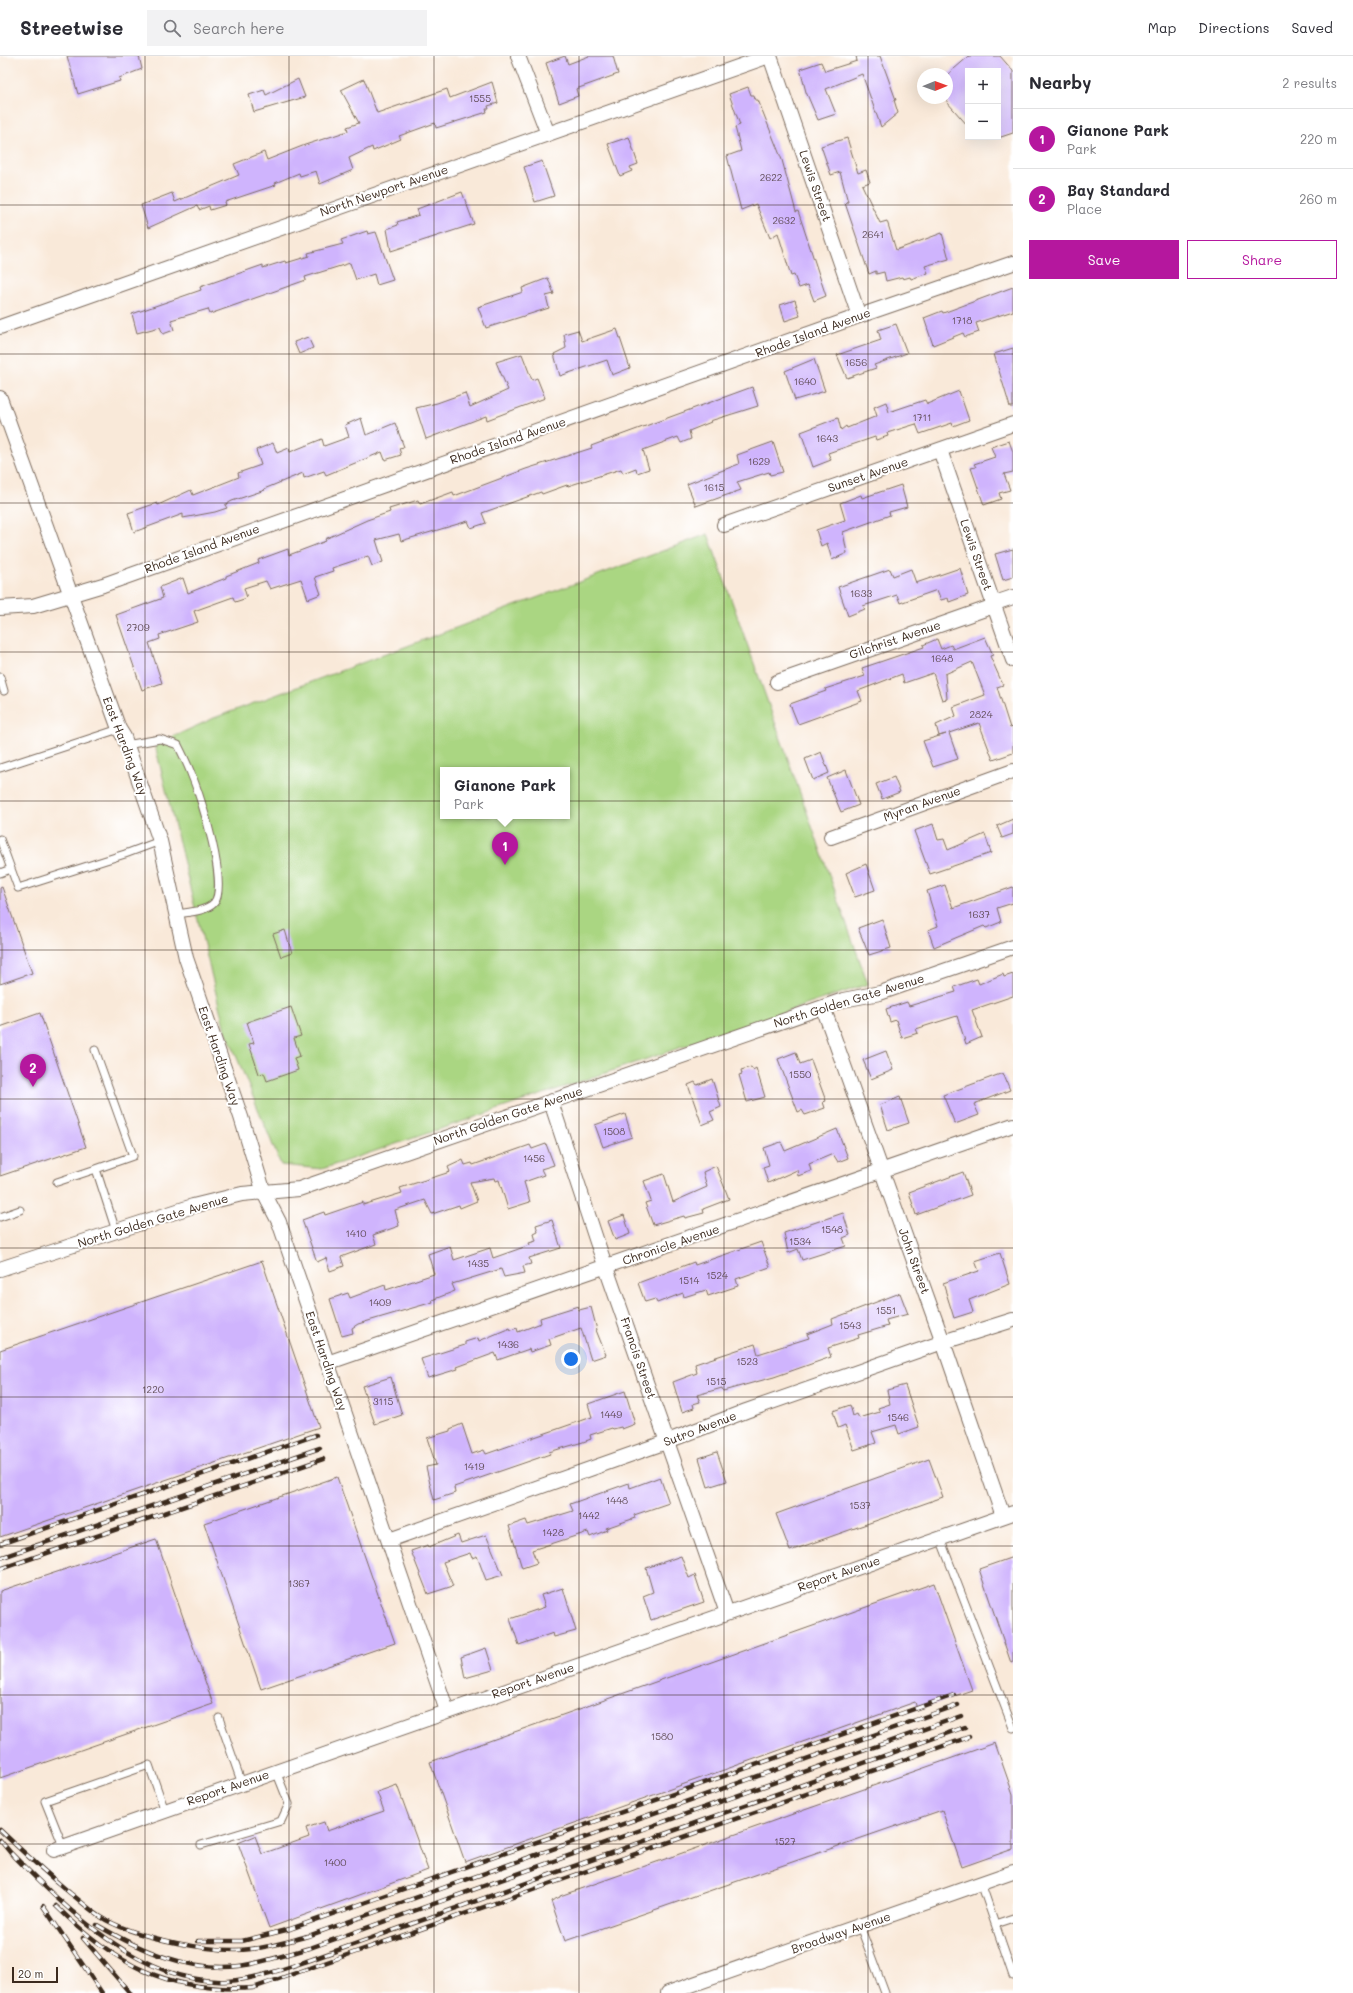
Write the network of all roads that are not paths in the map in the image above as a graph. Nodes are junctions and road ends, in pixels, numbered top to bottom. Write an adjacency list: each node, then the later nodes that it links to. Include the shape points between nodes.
1 (518, 56): 3 (street)
2 (769, 56): 3 (street, North Newport Avenue); 5 (street, Lewis Street)
3 (548, 134): 6 (street, North Newport Avenue)
4 (1013, 263): 5 (street, Rhode Island Avenue)
5 (859, 316): 11 (street, Rhode Island Avenue)
6 (0, 328)
7 (0, 398): 11 (street, East Harding Way)
8 (1013, 424): 9 (street, Sunset Avenue)
9 (940, 450): 10 (street, Sunset Avenue); 13 (street, Lewis Street)
10 (724, 525)
11 (70, 595): 14 (street, Rhode Island Avenue, via 33,606); 19 (street, East Harding Way)
12 (1013, 597): 13 (street, Gilchrist Avenue)
13 (994, 606): 15 (street, Lewis Street); 17 (street, Gilchrist Avenue)
14 (0, 608)
15 (1013, 660)
16 (0, 677): 18 (lane)
17 (777, 682)
18 (4, 691)
19 (119, 729): 20 (street, East Harding Way); 21 (lane)
20 (126, 745): 25 (street, East Harding Way); 28 (lane, via 160,739 178,745 192,776 209,829 218,870 218,890 214,902 205,909)
21 (0, 768)
22 (1013, 771): 23 (street, Myran Avenue)
23 (831, 837)
24 (0, 839): 26 (lane)
25 (160, 841): 26 (lane, via 18,888); 28 (street, East Harding Way)
26 (11, 869): 27 (lane)
27 (0, 873)
28 (176, 914): 37 (street, East Harding Way, via 186,958 241,1117)
29 (1013, 947): 30 (street, North Golden Gate Avenue, via 880,993 843,1000)
30 (823, 1007): 32 (street, North Golden Gate Avenue); 35 (street, John Street)
31 (95, 1050): 34 (lane, via 133,1156)
32 (551, 1102): 37 (street, North Golden Gate Avenue, via 299,1189); 41 (street, Francis Street)
33 (1013, 1125): 35 (street, Chronicle Avenue)
34 (96, 1169): 36 (lane); 40 (lane)
35 (882, 1171): 41 (street, Chronicle Avenue); 44 (street, John Street)
36 (57, 1182)
37 (264, 1193): 40 (street, North Golden Gate Avenue, via 242,1194 193,1206); 45 (street, East Harding Way, via 279,1222)
38 (20, 1210): 39 (lane)
39 (0, 1217)
40 (116, 1231): 42 (street, North Golden Gate Avenue)
41 (607, 1268): 45 (street, Chronicle Avenue); 46 (street, Francis Street)
42 (0, 1269)
43 (1013, 1320): 44 (street, Sutro Avenue)
44 (944, 1342): 46 (street, Sutro Avenue); 47 (street, John Street)
45 (328, 1363): 49 (street, East Harding Way)
46 (668, 1441): 49 (street, Sutro Avenue); 50 (street, Francis Street)
47 (1008, 1514): 48 (street, Report Avenue)
48 (940, 1538): 50 (street, Report Avenue); 53 (lane)
49 (389, 1540): 51 (street, East Harding Way)
50 (727, 1613): 51 (street, Report Avenue)
51 (447, 1711): 54 (street, Report Avenue)
52 (219, 1718): 55 (lane)
53 (1013, 1728)
54 (276, 1771): 55 (street, Report Avenue); 57 (lane, via 289,1804 281,1821)
55 (242, 1784): 56 (street, Report Avenue)
56 (165, 1811): 58 (street, Report Avenue); 58 (lane, via 148,1765 45,1801)
57 (201, 1845)
58 (58, 1848)
59 (1013, 1872): 60 (street, Broadway Avenue)
60 (981, 1883): 62 (lane); 63 (street, Broadway Avenue)
61 (1013, 1918): 62 (lane)
62 (995, 1924): 64 (lane)
63 (860, 1926): 65 (street, Broadway Avenue); 66 (lane)
64 (1013, 1976)
65 (668, 1993)
66 (884, 1993)

